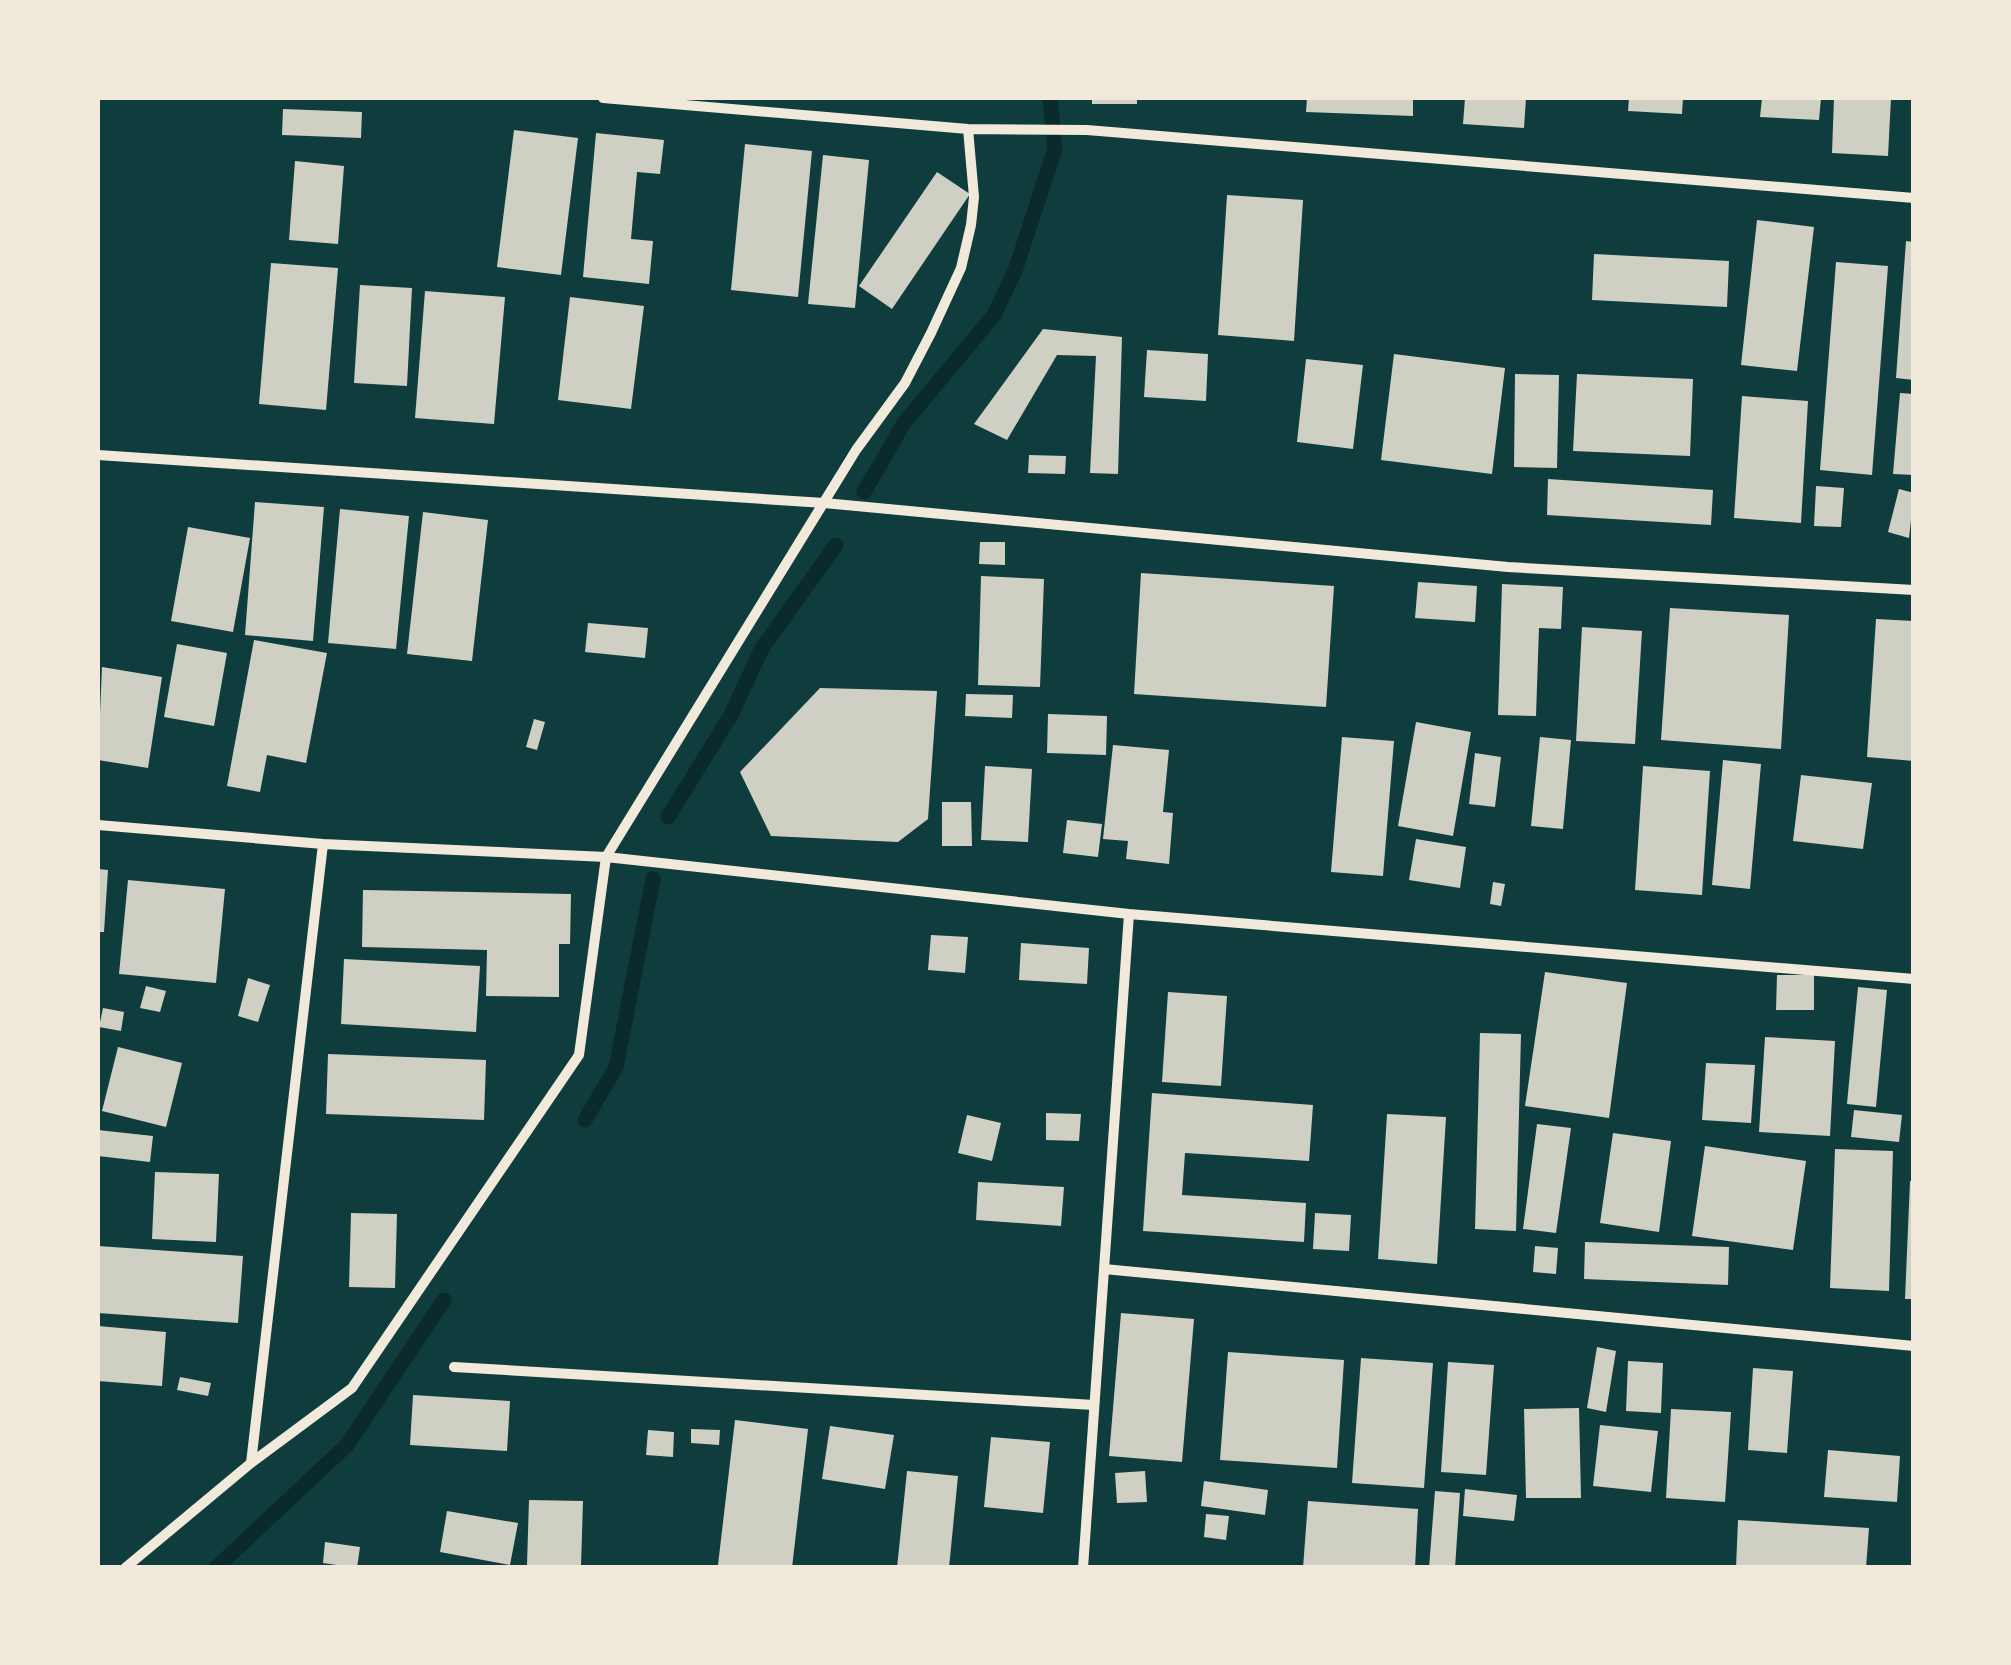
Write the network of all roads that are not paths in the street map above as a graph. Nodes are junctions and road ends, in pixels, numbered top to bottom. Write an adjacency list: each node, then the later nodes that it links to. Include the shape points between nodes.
1 (603, 98): 2 (street)
2 (968, 129): 3 (street, via 1087,130); 5 (street, via 974,196 961,268 905,383)
3 (1914, 198)
4 (98, 455): 5 (street)
5 (824, 503): 6 (street, via 1508,567); 9 (street)
6 (1914, 590)
7 (98, 825): 8 (street)
8 (323, 844): 9 (street); 16 (street)
9 (606, 858): 10 (street); 16 (street, via 579,1054 352,1388)
10 (1130, 914): 11 (street); 12 (street)
11 (1914, 978)
12 (1104, 1269): 13 (street); 15 (street)
13 (1914, 1346)
14 (454, 1368): 15 (street)
15 (1094, 1405): 18 (street)
16 (252, 1463): 17 (street)
17 (125, 1568)
18 (1083, 1568)

